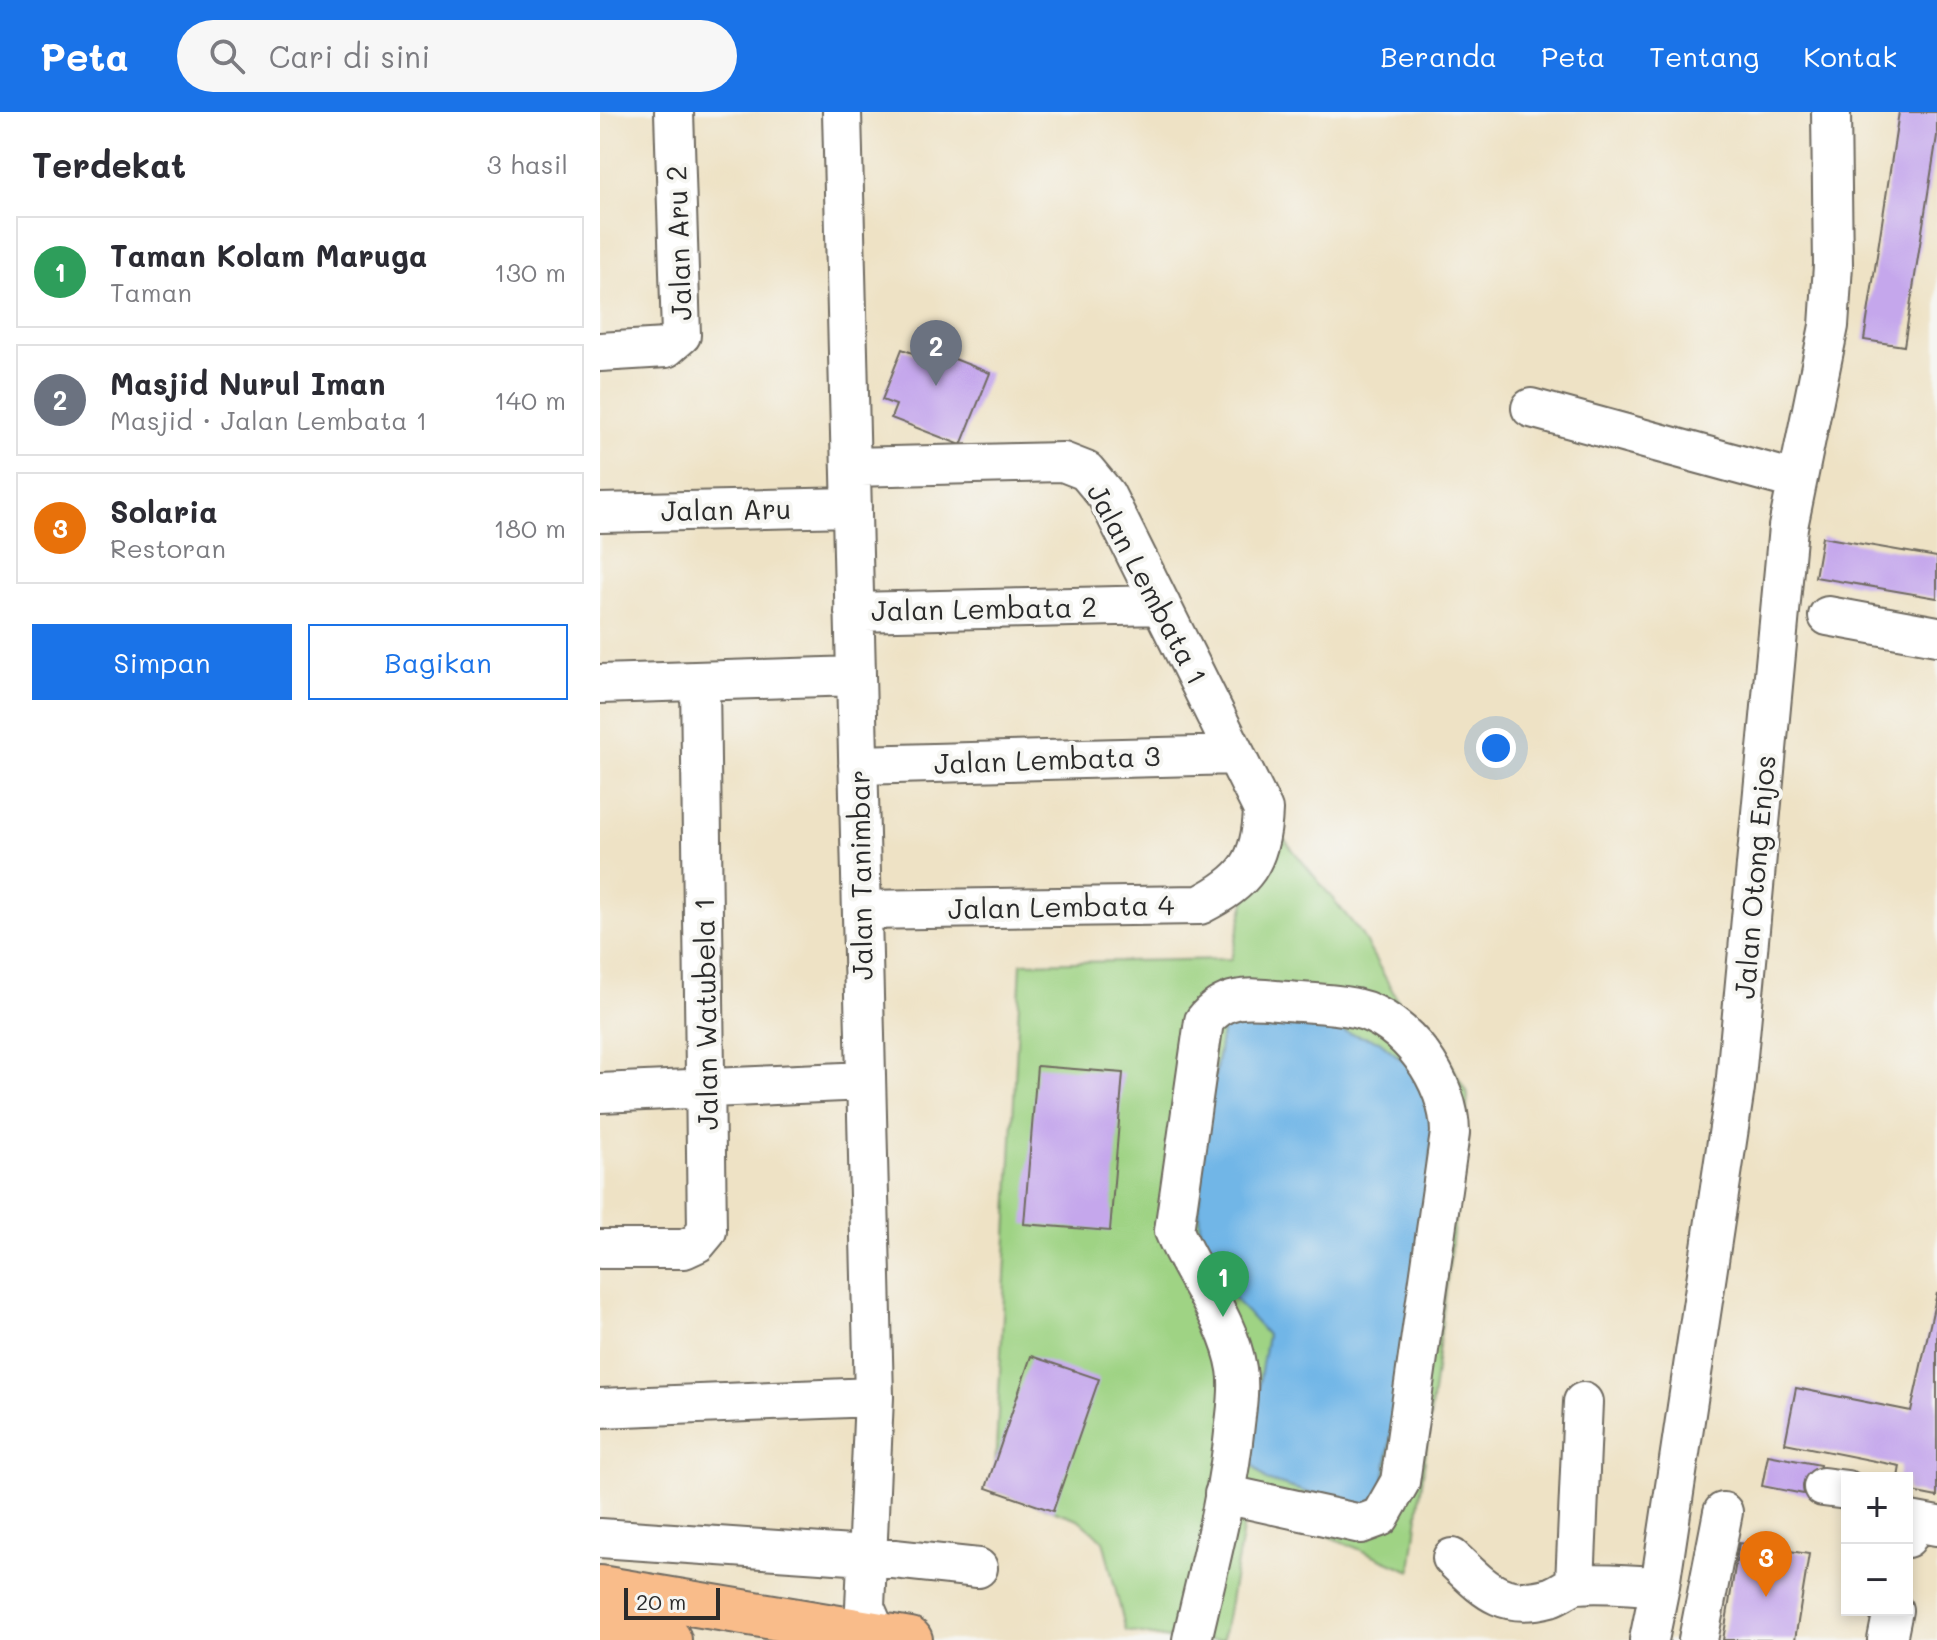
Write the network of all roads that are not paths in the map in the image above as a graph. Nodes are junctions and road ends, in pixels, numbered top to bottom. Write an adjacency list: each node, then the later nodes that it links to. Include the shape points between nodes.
1 (674, 112): 4 (street, Jalan Aru 2, via 681,335 666,348)
2 (842, 112): 6 (street, Jalan Tanimbar)
3 (1831, 112): 7 (street, Jalan Otong Enjos, via 1829,326)
4 (600, 352)
5 (1531, 408): 7 (street)
6 (851, 467): 8 (street, Jalan Tanimbar); 10 (street, Jalan Lembata 1, via 1063,462 1086,471 1106,495)
7 (1795, 480): 35 (street, Jalan Otong Enjos, via 1735,1088)
8 (852, 507): 9 (street, Jalan Aru); 11 (street, Jalan Tanimbar)
9 (600, 513)
10 (1161, 605): 11 (street, Jalan Lembata 2); 17 (street, Jalan Lembata 1)
11 (854, 612): 14 (street, Jalan Tanimbar)
12 (1828, 616): 13 (street)
13 (1937, 636)
14 (856, 676): 15 (street); 18 (street, Jalan Tanimbar)
15 (700, 682): 16 (street); 22 (street, Jalan Watubela 1)
16 (600, 684)
17 (1236, 755): 18 (street, Jalan Lembata 3); 19 (street, Jalan Lembata 1, via 1263,810 1262,843)
18 (858, 765): 20 (street, Jalan Tanimbar)
19 (1247, 870): 20 (street, Jalan Lembata 4, via 1228,891 1200,905)
20 (862, 910): 21 (street, Jalan Tanimbar)
21 (866, 1081): 22 (street); 25 (street, Jalan Tanimbar)
22 (708, 1090): 23 (street); 24 (street, Jalan Watubela 1, via 707,1231 684,1249)
23 (600, 1093)
24 (600, 1249)
25 (874, 1397): 27 (street); 31 (street, Jalan Tanimbar)
26 (1583, 1402): 34 (street)
27 (600, 1408)
28 (1224, 1494): 28 (street, via 1238,1370 1221,1319 1174,1231 1204,1021 1215,1007 1237,997 1356,1008 1400,1034 1431,1068 1450,1111 1400,1482 1380,1517 1361,1524); 41 (street)
29 (1723, 1512): 43 (street)
30 (600, 1538): 31 (street)
31 (866, 1556): 33 (street); 39 (street, Jalan Tanimbar, via 865,1607)
32 (1452, 1558): 34 (street, via 1504,1600 1528,1603)
33 (978, 1568)
34 (1575, 1584): 35 (street)
35 (1660, 1586): 42 (street, Jalan Otong Enjos)
36 (600, 1588): 39 (main road)
37 (1892, 1616): 44 (street)
38 (600, 1630): 40 (main road)
39 (893, 1637)
40 (669, 1640)
41 (1192, 1640)
42 (1649, 1640)
43 (1698, 1640)
44 (1887, 1640)

